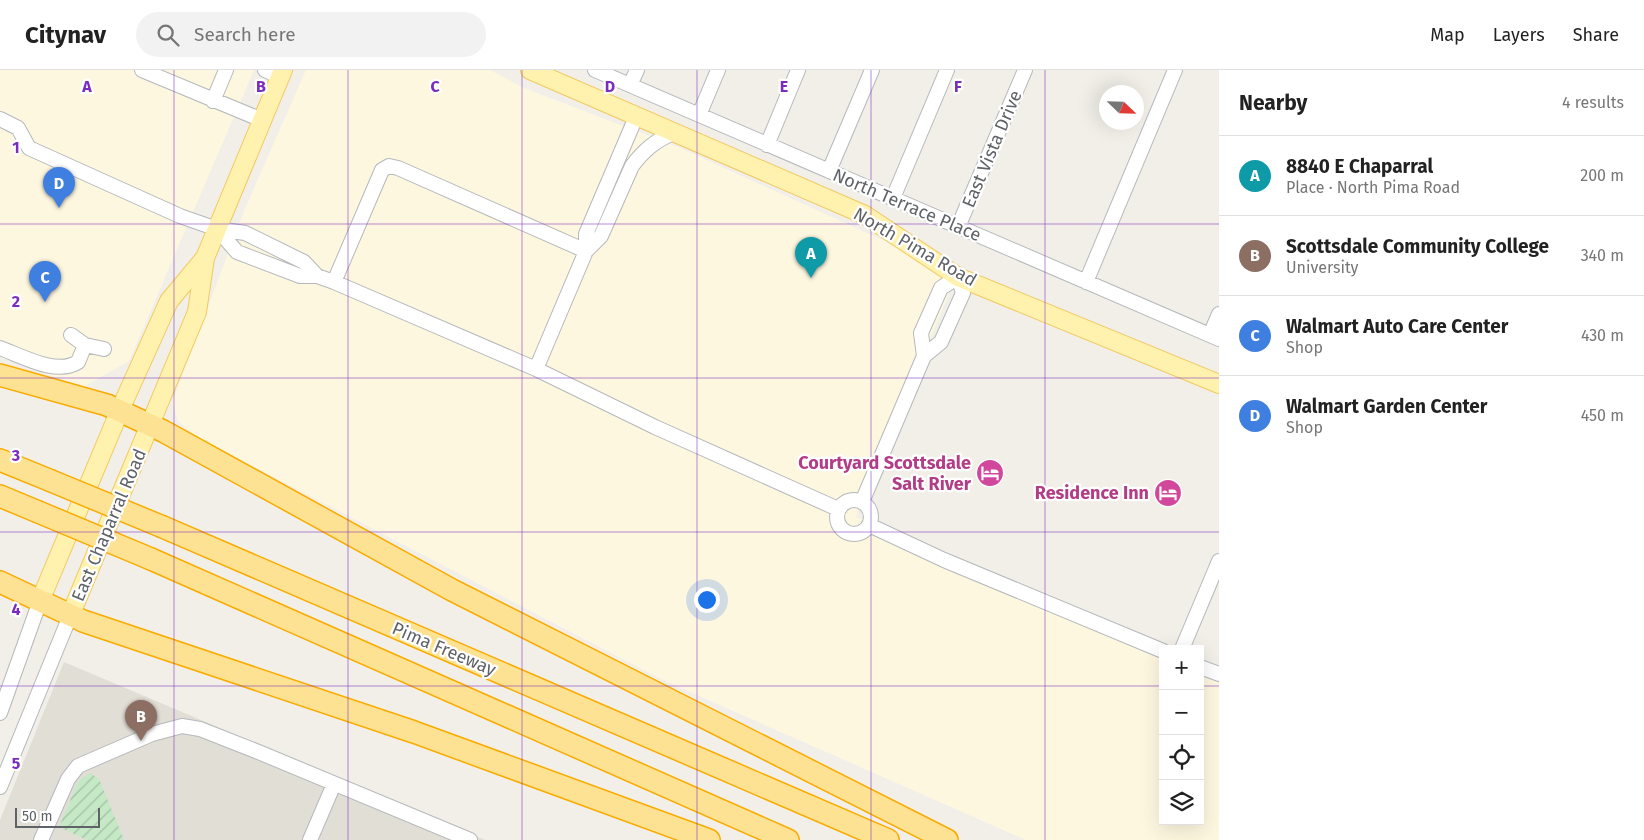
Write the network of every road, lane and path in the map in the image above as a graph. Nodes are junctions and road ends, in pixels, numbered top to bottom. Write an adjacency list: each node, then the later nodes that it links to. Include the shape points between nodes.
1 (142, 70): 14 (street)
2 (226, 70): 14 (street)
3 (530, 70): 16 (main road, North Pima Road)
4 (595, 70): 13 (street, North Terrace Place)
5 (636, 70): 13 (street)
6 (718, 70): 15 (street)
7 (798, 70): 20 (street)
8 (872, 70): 21 (street)
9 (947, 70): 22 (street)
10 (1025, 70): 23 (street, East Vista Drive)
11 (1175, 70): 30 (street)
12 (276, 72): 18 (main road, East Chaparral Road)
13 (630, 85): 15 (street, North Terrace Place)
14 (213, 101): 18 (street)
15 (699, 115): 20 (street, North Terrace Place)
16 (636, 117): 19 (main road, North Pima Road); 25 (street, via 586,234)
17 (0, 119): 24 (street, via 18,128 29,148 163,209)
18 (262, 120): 24 (main road, East Chaparral Road)
19 (673, 133): 25 (street, via 650,145 632,166 601,236); 28 (main road, North Pima Road, via 865,215)
20 (766, 145): 21 (street, North Terrace Place)
21 (829, 171): 22 (street, North Terrace Place)
22 (892, 198): 23 (street, North Terrace Place)
23 (958, 227): 30 (street, North Terrace Place)
24 (217, 229): 26 (main road, East Chaparral Road); 27 (street, via 245,233 304,262); 27 (street, via 238,252 300,276)
25 (586, 250): 29 (street, via 389,166 382,170); 38 (street)
26 (205, 258): 41 (main road, East Chaparral Road, via 169,301); 42 (main road, East Chaparral Road, via 197,312)
27 (317, 276): 29 (street)
28 (958, 277): 37 (street, via 963,293 961,298 941,342); 37 (street, via 941,288 924,325 921,332); 40 (main road, North Pima Road)
29 (334, 282): 38 (street)
30 (1086, 282): 33 (street, North Terrace Place)
31 (1219, 314): 33 (street)
32 (71, 335): 34 (street)
33 (1214, 337)
34 (85, 345): 35 (street, via 78,362 66,368); 36 (street)
35 (0, 348)
36 (104, 350)
37 (924, 356): 45 (street)
38 (536, 369): 46 (street, via 655,428)
39 (0, 376): 41 (highway)
40 (1219, 384)
41 (120, 410): 42 (highway); 50 (main road, East Chaparral Road)
42 (151, 425): 51 (main road, East Chaparral Road); 65 (highway, via 478,604)
43 (0, 460): 64 (highway, Pima Freeway, bridge, via 163,527)
44 (0, 496): 63 (highway, Pima Freeway, bridge, via 151,559)
45 (862, 502): 46 (street, via 846,502); 47 (street, via 871,515)
46 (838, 509): 47 (street, via 838,525 846,533 861,533)
47 (869, 525): 53 (street, via 944,560)
48 (1219, 561): 52 (street)
49 (0, 582): 50 (highway)
50 (40, 601): 51 (highway); 56 (street, East Chaparral Road)
51 (70, 616): 58 (street, East Chaparral Road); 62 (highway, via 414,732)
52 (1184, 645)
53 (1159, 649)
54 (1204, 668): 55 (street)
55 (1219, 674)
56 (0, 713)
57 (334, 784): 59 (street, via 200,729 182,726 152,734 78,766 68,779); 60 (street); 61 (street)
58 (0, 787)
59 (41, 840)
60 (310, 840)
61 (470, 840)
62 (709, 840)
63 (788, 840)
64 (888, 840)
65 (947, 840)

